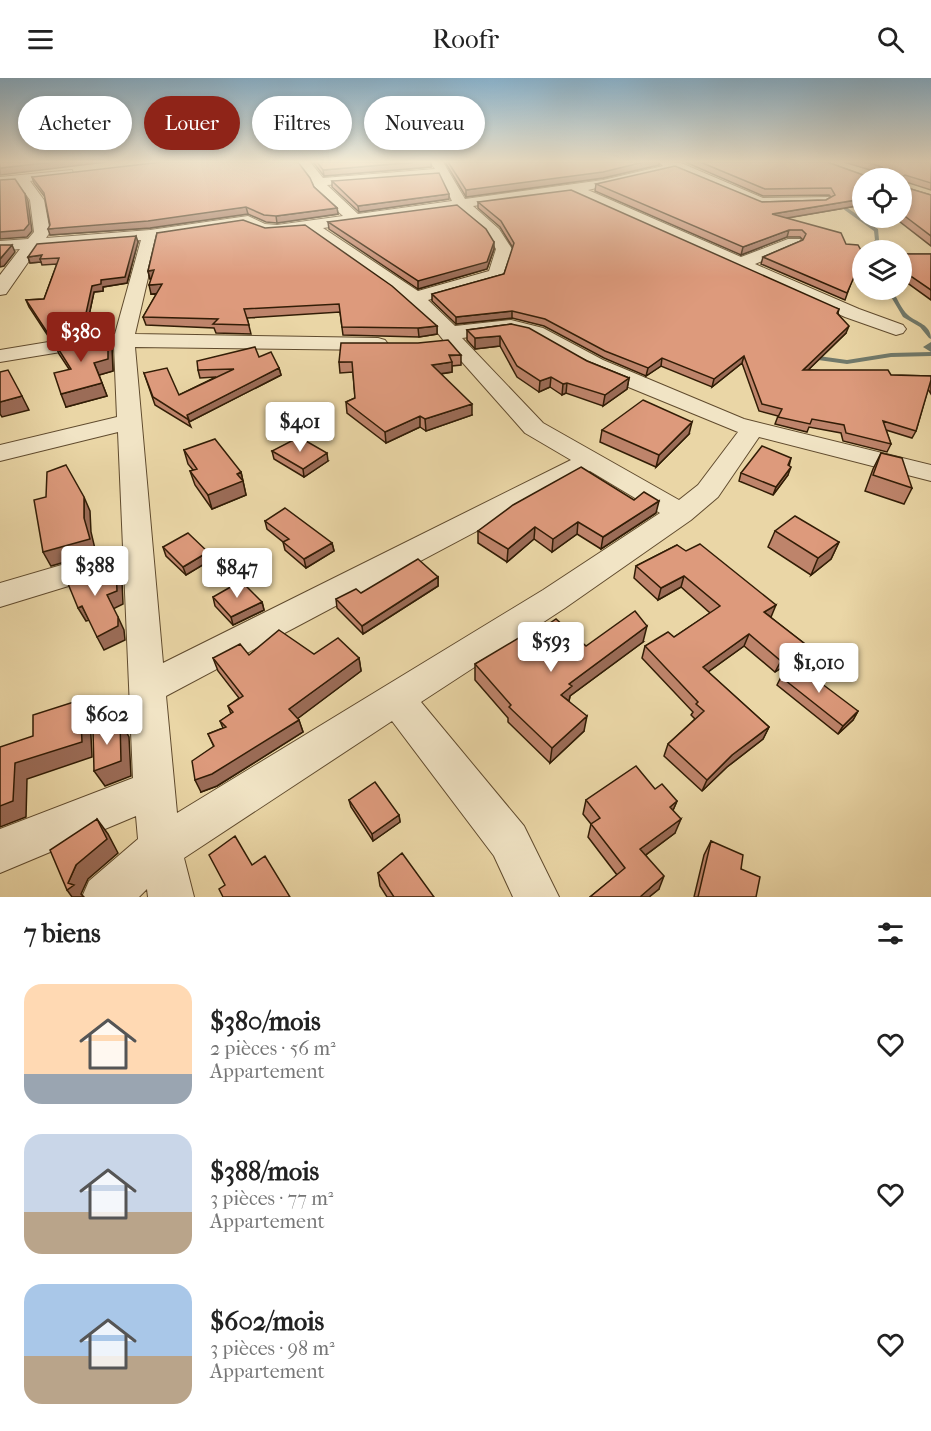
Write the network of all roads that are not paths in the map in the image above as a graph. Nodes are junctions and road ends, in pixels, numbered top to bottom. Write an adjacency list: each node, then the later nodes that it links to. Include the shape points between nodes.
1 (37, 200): 13 (street, via 42,232)
2 (334, 200): 9 (street)
3 (458, 200): 8 (street)
4 (493, 200): 8 (street)
5 (600, 200): 15 (street)
6 (757, 200): 7 (street)
7 (817, 200)
8 (460, 203): 9 (street); 18 (street, via 494,232 504,249 497,274)
9 (355, 219): 10 (street)
10 (310, 225): 11 (street, via 263,229 248,220); 18 (street)
11 (150, 235): 13 (street); 21 (street)
12 (794, 242): 15 (street)
13 (32, 244): 14 (street); 16 (street)
14 (0, 246)
15 (742, 263): 19 (street)
16 (6, 271): 17 (street)
17 (0, 290)
18 (415, 298): 20 (street)
19 (896, 329)
20 (444, 339): 25 (street, via 511,326 536,332 595,365); 27 (street, via 534,428)
21 (124, 340): 22 (street); 23 (street, via 97,339); 24 (street)
22 (395, 345)
23 (0, 356)
24 (128, 422): 26 (street); 30 (street)
25 (753, 429): 28 (street); 29 (street, via 708,491)
26 (0, 453)
27 (590, 461): 29 (street); 32 (street)
28 (931, 472)
29 (681, 513): 33 (street)
30 (139, 553): 31 (street); 32 (street)
31 (0, 595)
32 (147, 687): 34 (street)
33 (396, 699): 35 (street); 39 (street, via 509,841)
34 (154, 789): 35 (street); 36 (street)
35 (160, 848): 37 (street); 38 (street)
36 (0, 851)
37 (105, 897)
38 (171, 897)
39 (536, 897)

